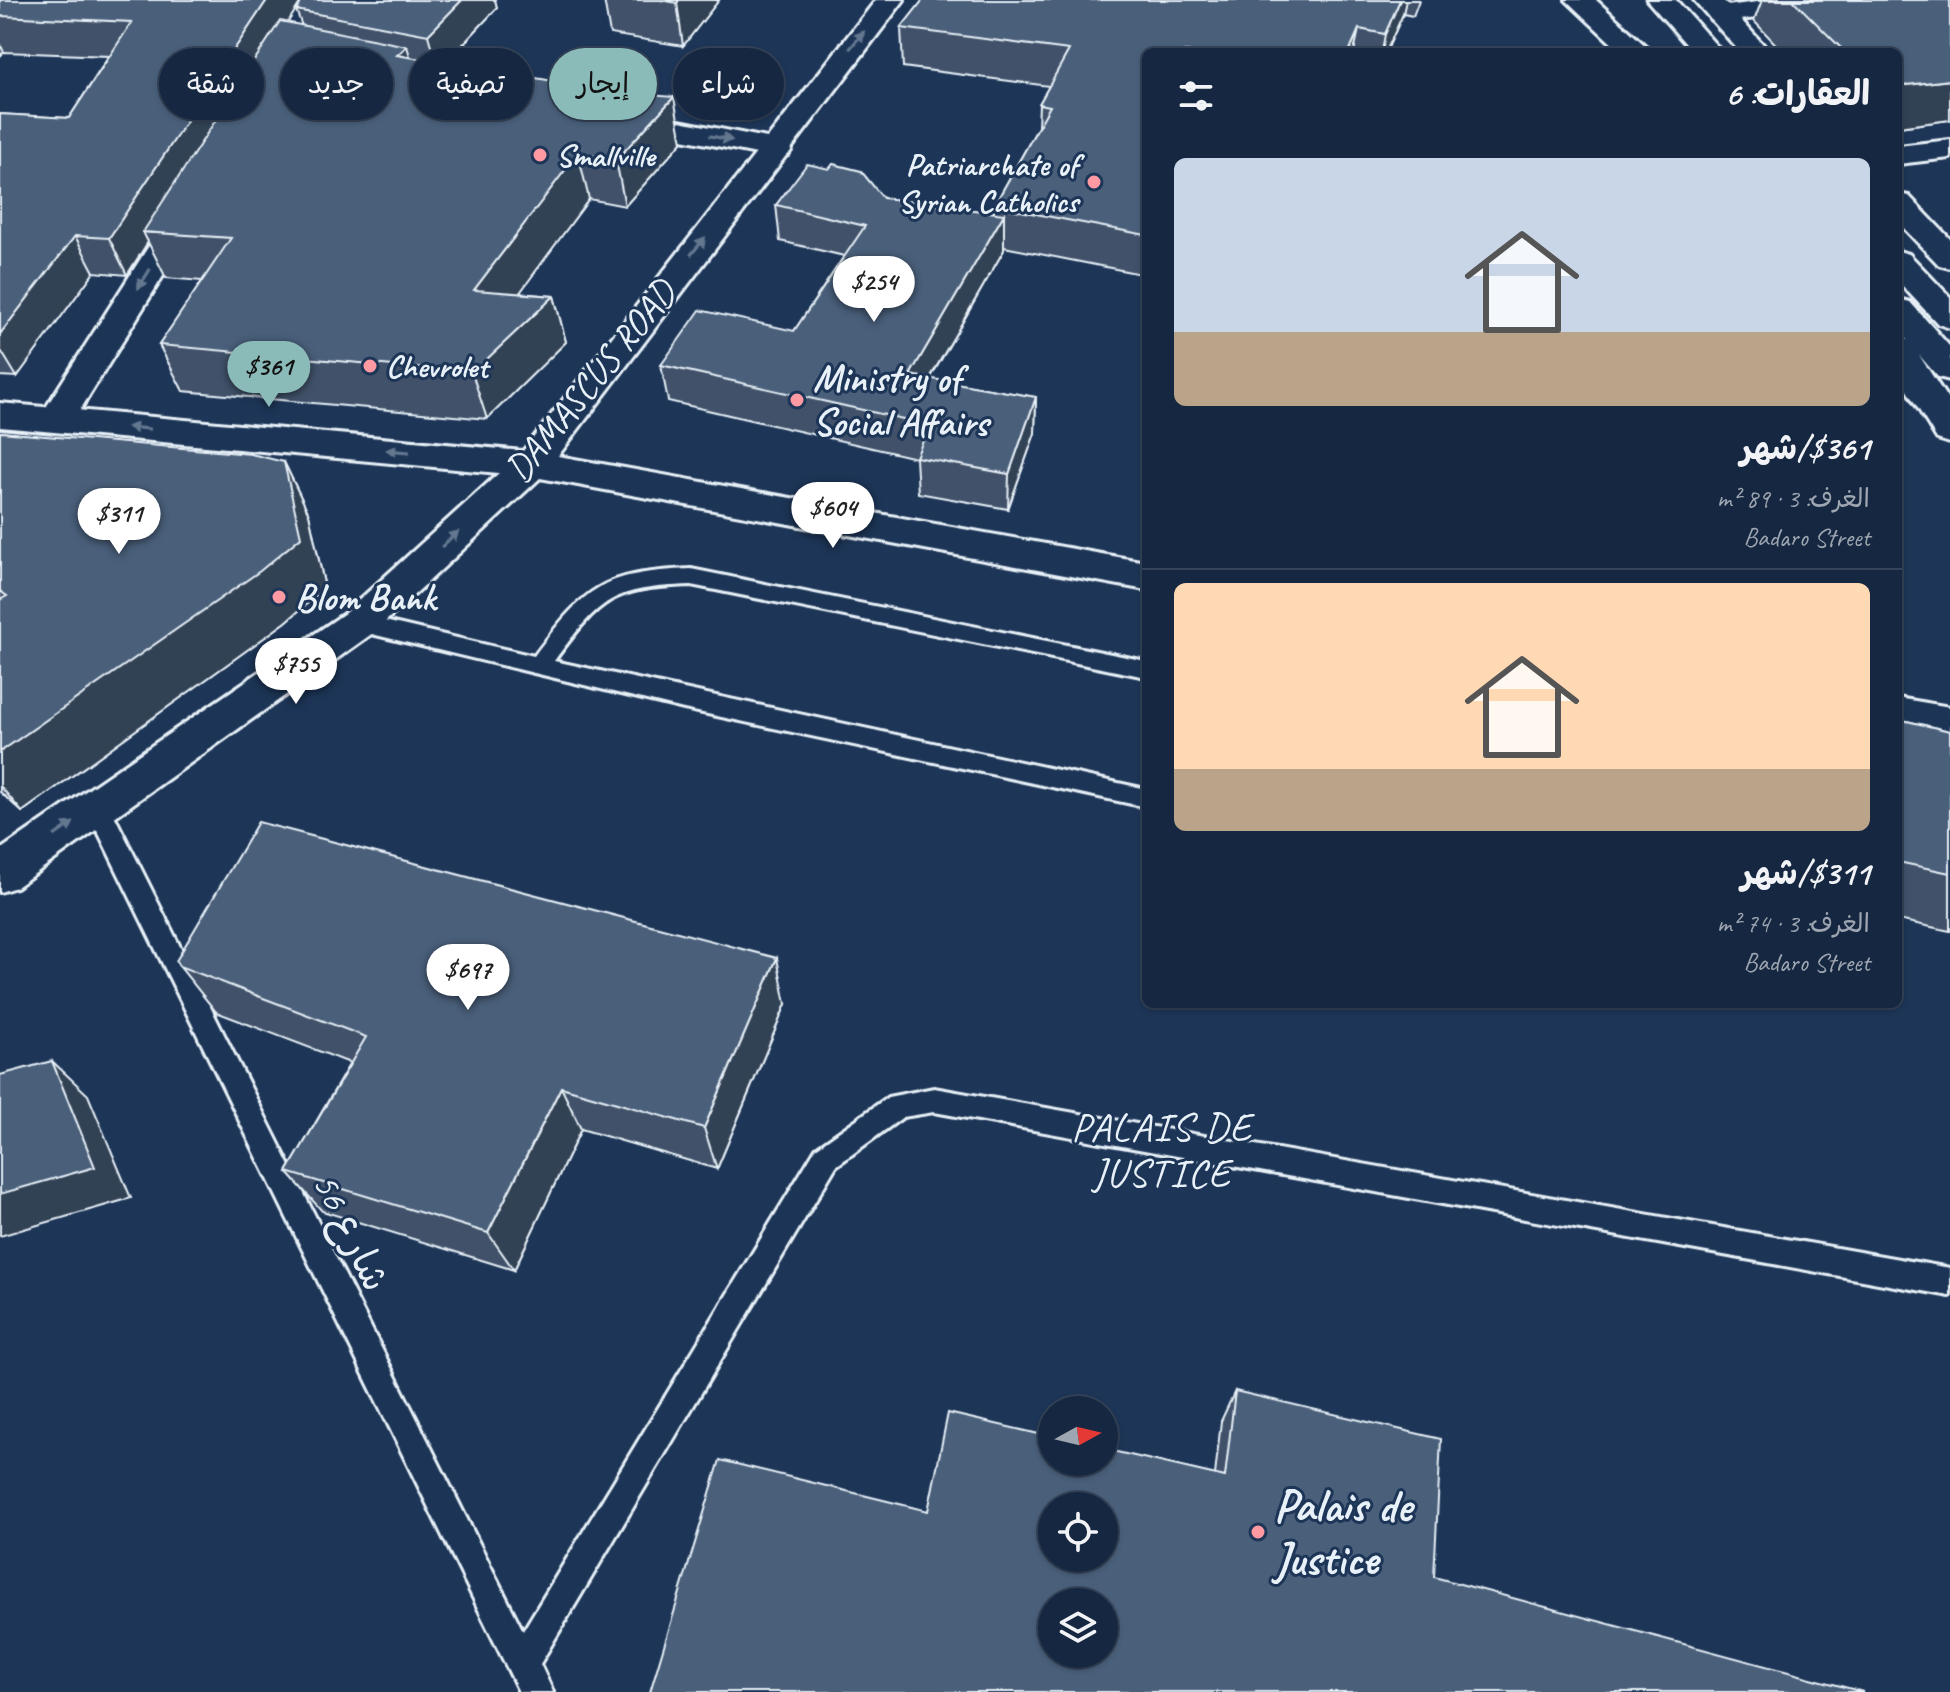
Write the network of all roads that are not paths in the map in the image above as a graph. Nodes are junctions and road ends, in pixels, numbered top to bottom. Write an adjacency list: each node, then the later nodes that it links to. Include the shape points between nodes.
1 (890, 0): 14 (main road, DAMASCUS ROAD, one-way to 1)
2 (1578, 0): 7 (main road); 8 (main road)
3 (1619, 0): 9 (main road)
4 (1661, 0): 10 (main road)
5 (1847, 0): 6 (main road)
6 (1714, 7): 11 (main road); 12 (main road)
7 (1618, 48)
8 (1633, 48)
9 (1662, 48)
10 (1704, 48)
11 (1743, 48)
12 (1752, 48)
13 (629, 120): 14 (main road, one-way to 14)
14 (777, 149): 32 (main road, DAMASCUS ROAD, one-way to 14)
15 (1950, 149): 16 (main road)
16 (1902, 155)
17 (204, 184): 29 (main road, one-way to 29)
18 (1902, 207): 20 (main road)
19 (1902, 251): 22 (main road)
20 (1950, 258)
21 (1902, 265): 24 (main road)
22 (1950, 293)
23 (1902, 314): 26 (main road)
24 (1950, 317)
25 (1902, 355): 30 (main road)
26 (1950, 369)
27 (1902, 387): 31 (main road)
28 (0, 415): 29 (main road)
29 (56, 420): 32 (main road, one-way to 29)
30 (1950, 431)
31 (1950, 444)
32 (532, 464): 33 (main road); 34 (main road, DAMASCUS ROAD, one-way to 32)
33 (1142, 575)
34 (359, 623): 35 (lane); 40 (main road, DAMASCUS ROAD)
35 (539, 665): 36 (lane, via 602,590 636,579 691,577); 39 (lane)
36 (1142, 668)
37 (1902, 715): 38 (main road)
38 (1950, 723)
39 (1142, 797)
40 (97, 805): 41 (main road, DAMASCUS ROAD, one-way to 40); 43 (lane, شارع 56)
41 (0, 874)
42 (1950, 1282): 43 (lane, via 934,1100 897,1106 826,1157)
43 (522, 1663): 44 (lane, شارع 56)
44 (536, 1692)

